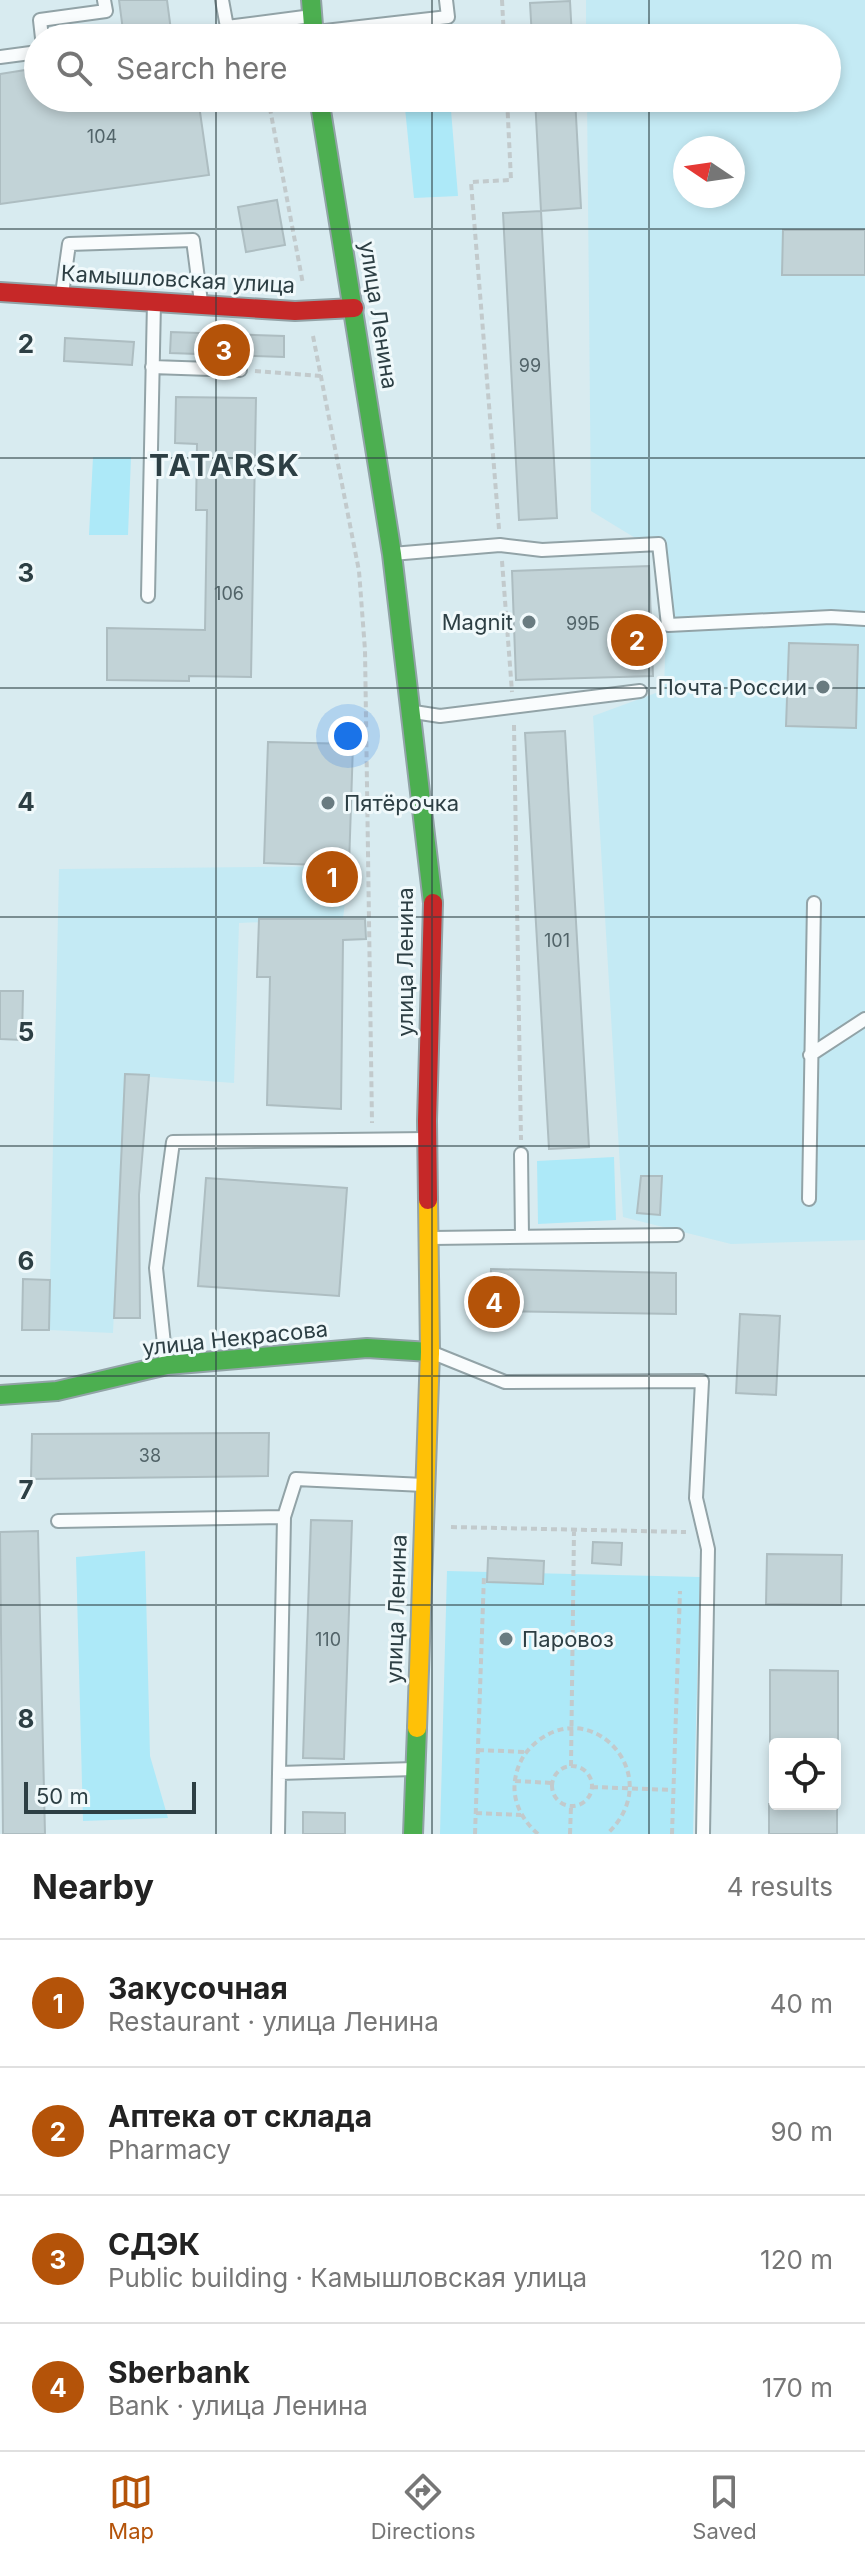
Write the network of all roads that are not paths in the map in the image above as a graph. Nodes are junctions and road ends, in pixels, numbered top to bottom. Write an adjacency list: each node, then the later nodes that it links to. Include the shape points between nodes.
1 (104, 0): 5 (lane, via 106,11 40,20)
2 (222, 0): 6 (lane)
3 (446, 0): 4 (lane, via 448,17)
4 (312, 22): 7 (lane)
5 (40, 24)
6 (226, 24)
7 (278, 24)
8 (24, 54): 9 (lane)
9 (0, 57)
10 (321, 112): 15 (main road, улица Ленина)
11 (0, 292): 12 (main road, Камышловская улица)
12 (62, 296): 13 (main road, Камышловская улица); 14 (lane, via 69,244 193,240)
13 (154, 302): 14 (main road, Камышловская улица); 16 (lane)
14 (201, 305): 15 (main road, Камышловская улица)
15 (354, 308): 18 (main road, улица Ленина)
16 (152, 367): 17 (lane); 19 (lane)
17 (240, 370)
18 (392, 554): 20 (lane, via 500,545 542,550 659,544 668,625); 22 (main road, улица Ленина)
19 (148, 596)
20 (865, 619)
21 (640, 691): 22 (lane, via 440,716)
22 (411, 711): 26 (main road, улица Ленина, via 433,903)
23 (814, 903): 25 (lane)
24 (865, 1019): 25 (lane)
25 (810, 1055): 28 (lane)
26 (427, 1139): 31 (main road, улица Ленина); 33 (lane, via 173,1142 156,1268)
27 (521, 1154): 30 (lane)
28 (809, 1199)
29 (677, 1235): 30 (lane)
30 (522, 1237): 31 (lane)
31 (428, 1238): 32 (main road, улица Ленина)
32 (430, 1352): 33 (main road, улица Некрасова, via 367,1348); 35 (main road, улица Ленина); 42 (lane, via 505,1382 702,1381 696,1498 708,1549)
33 (167, 1365): 34 (main road, улица Некрасова, via 57,1391)
34 (0, 1395)
35 (426, 1485): 36 (lane, via 296,1479); 38 (main road, улица Ленина)
36 (284, 1517): 37 (lane); 39 (lane)
37 (58, 1521)
38 (414, 1769): 39 (lane); 41 (main road, улица Ленина)
39 (279, 1773): 40 (lane)
40 (278, 1834)
41 (413, 1834)
42 (703, 1834)

